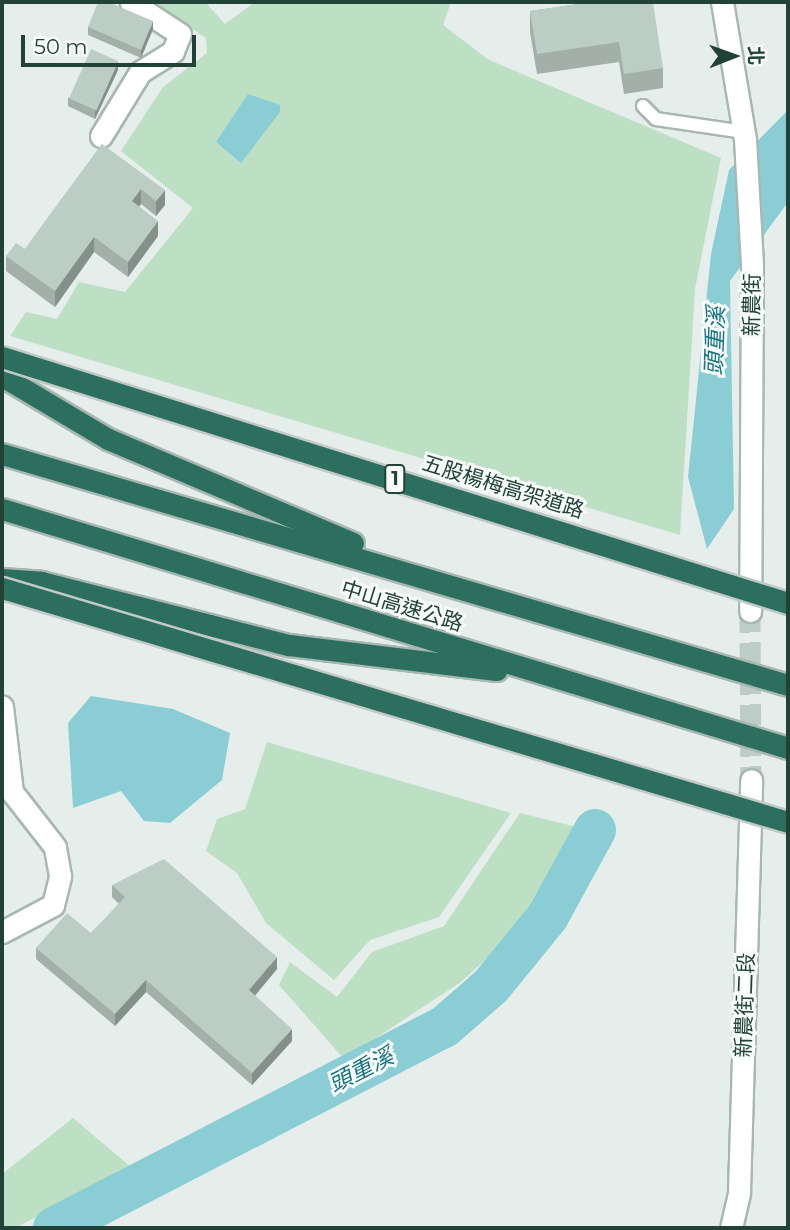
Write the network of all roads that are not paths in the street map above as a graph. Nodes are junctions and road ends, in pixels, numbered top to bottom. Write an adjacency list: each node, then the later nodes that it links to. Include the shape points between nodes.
1 (131, 2): 4 (street, via 180,34 173,51 140,72)
2 (722, 2): 5 (street, 新農街)
3 (643, 106): 5 (lane, via 656,119)
4 (101, 136)
5 (745, 136): 14 (street, 新農街, via 752,266)
6 (2, 357): 13 (highway, 五股楊梅高架道路 / 1, bridge)
7 (2, 376): 11 (highway, via 108,439)
8 (2, 454): 11 (highway, 中山高速公路)
9 (2, 509): 15 (highway, 中山高速公路)
10 (2, 579): 15 (highway, via 41,582 289,645)
11 (439, 579): 16 (highway, 中山高速公路)
12 (2, 588): 20 (highway, bridge)
13 (788, 603)
14 (750, 611)
15 (551, 677): 18 (highway, 中山高速公路)
16 (788, 685)
17 (2, 707): 21 (street, via 12,792 55,847 61,876 53,905)
18 (788, 748)
19 (751, 780): 22 (street, 新農街二段, via 740,1192)
20 (788, 822)
21 (2, 932)
22 (731, 1228)

